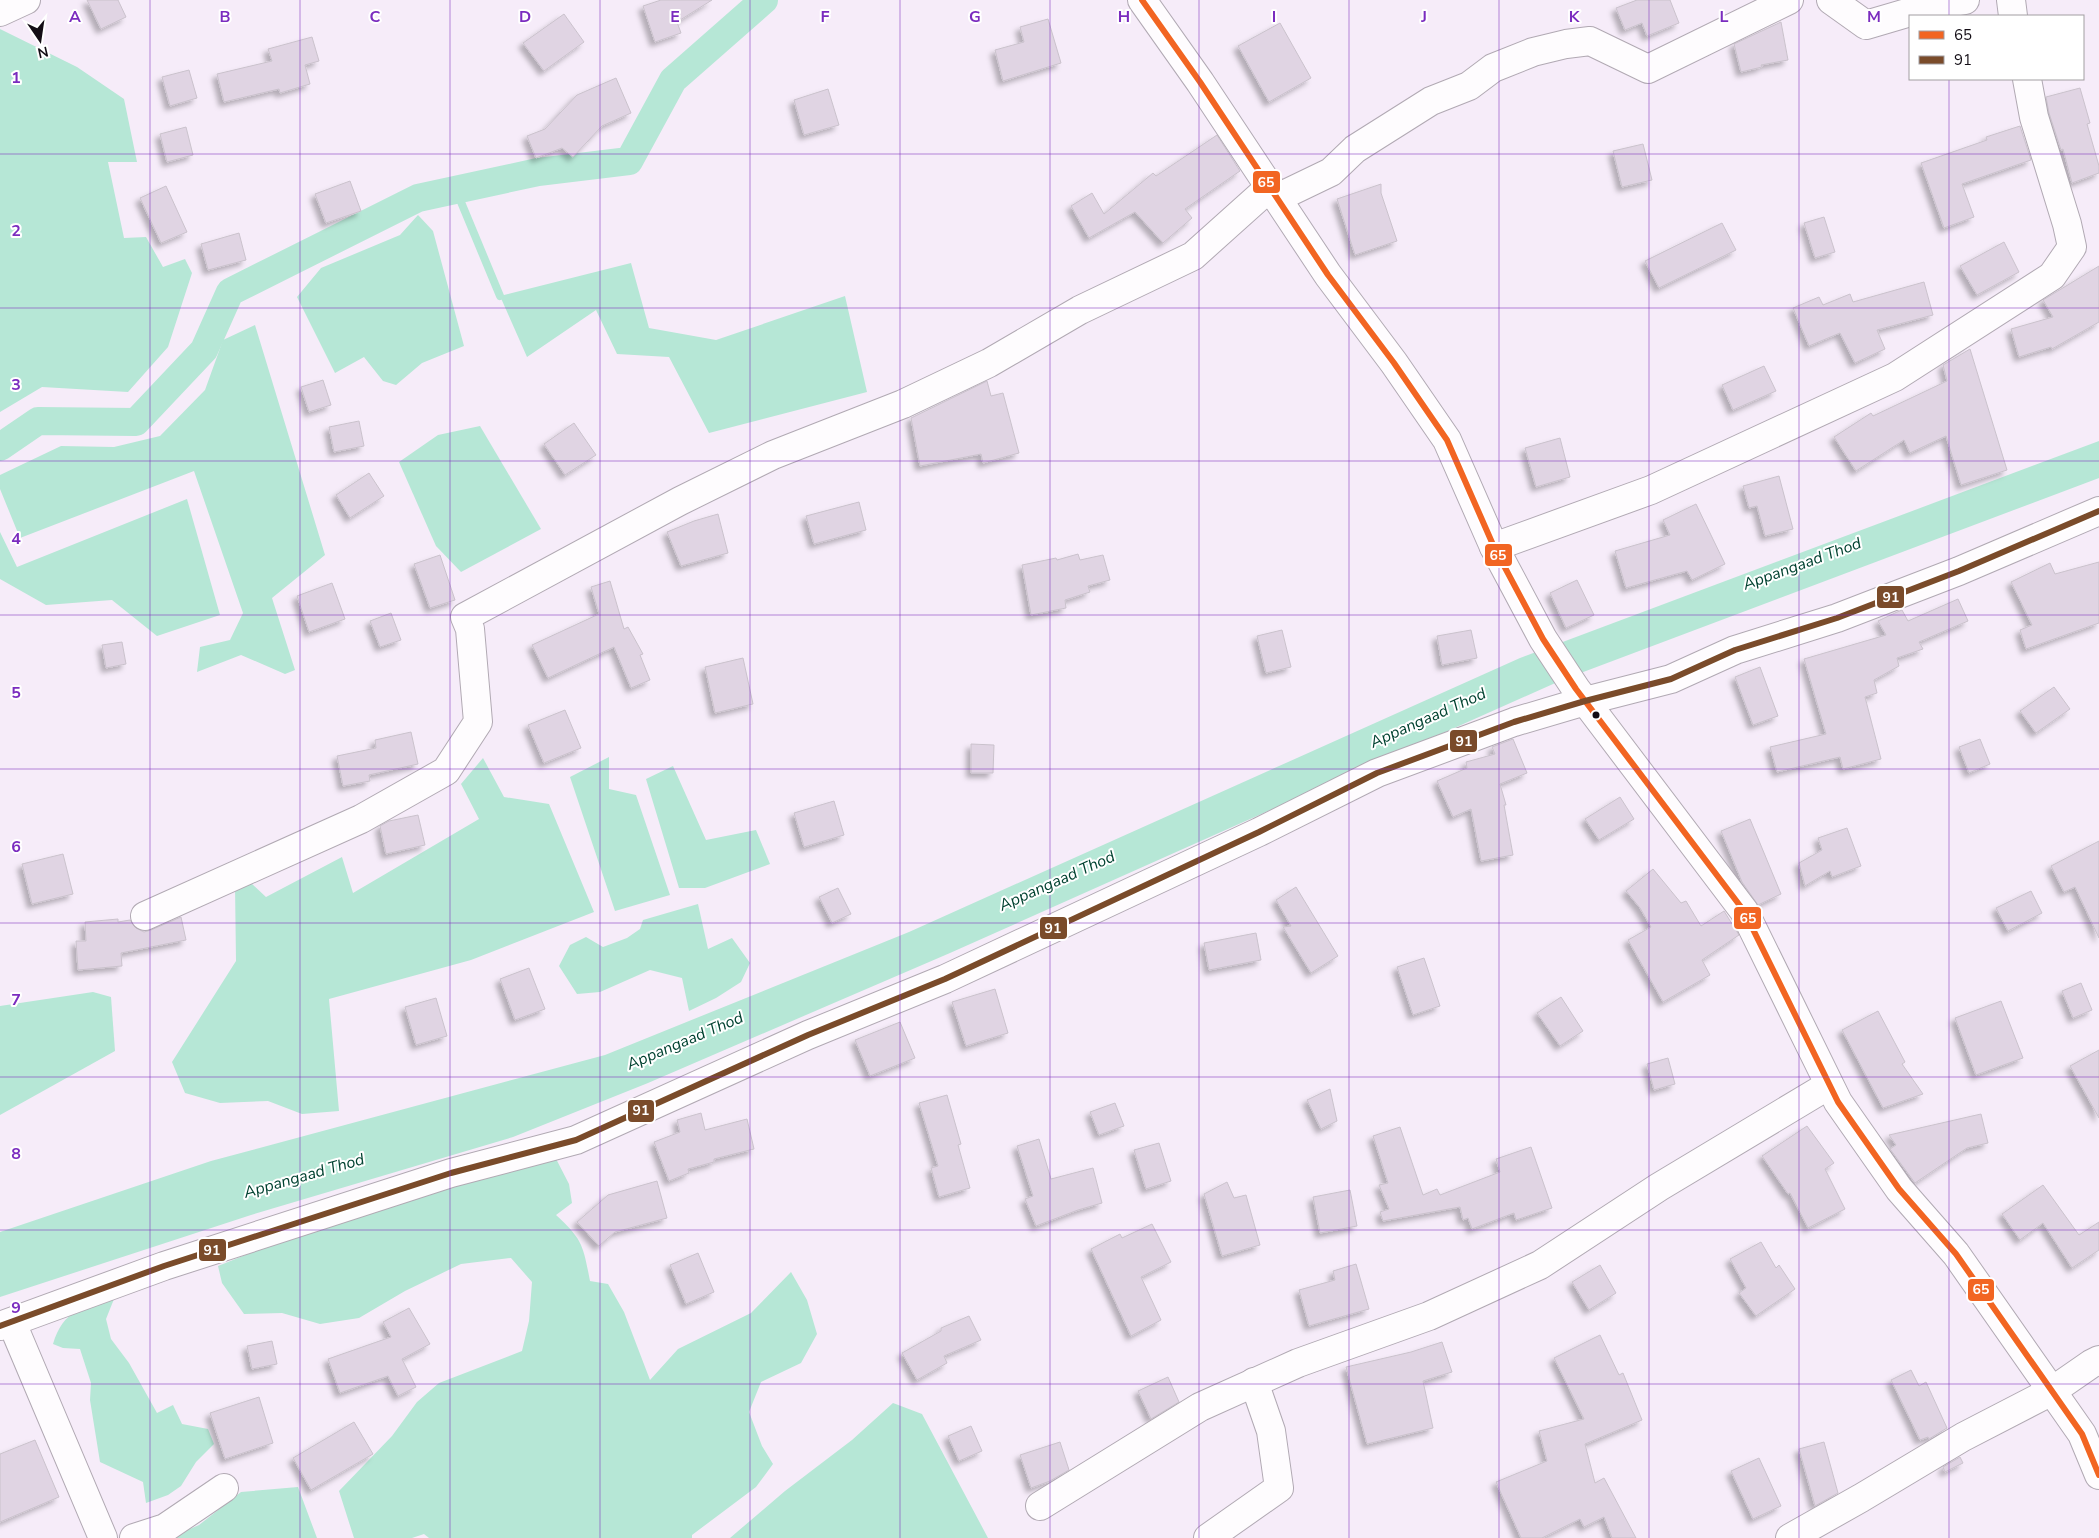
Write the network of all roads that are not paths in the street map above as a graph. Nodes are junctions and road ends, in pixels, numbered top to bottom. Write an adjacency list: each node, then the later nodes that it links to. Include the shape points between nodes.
1 (26, 0): 7 (street)
2 (1142, 0): 10 (street)
3 (1789, 0): 10 (street, via 1648,69 1590,41 1532,52 1494,68 1469,86 1432,101 1355,149 1331,172 1301,188)
4 (1831, 0): 5 (street, via 1866,25 1927,7)
5 (1965, 0)
6 (2011, 0): 8 (street)
7 (0, 12)
8 (2013, 15)
9 (2027, 80): 12 (street, via 2034,117 2072,247 2052,276 1896,377 1651,490)
10 (1273, 193): 12 (street, via 1328,275 1448,440); 14 (street, via 1193,256 1080,310 989,362 903,404 773,455 680,501 465,617 470,630 478,722 446,771 361,819)
11 (2099, 511): 13 (street, via 1959,571 1836,618 1735,650 1671,678)
12 (1494, 547): 13 (street, via 1543,639)
13 (1580, 695): 15 (street, via 1744,911); 16 (street, via 1377,773 945,979 808,1035 576,1140 451,1173 173,1263)
14 (145, 916)
15 (1829, 1085): 18 (street, via 1659,1187 1540,1265 1429,1316); 19 (street, via 1899,1189 1956,1254)
16 (6, 1324): 23 (street)
17 (2099, 1360): 19 (street)
18 (1254, 1382): 22 (street, via 1200,1407); 25 (street, via 1272,1431 1279,1488)
19 (2052, 1392): 20 (street, via 2082,1434); 26 (street, via 1963,1437)
20 (2099, 1475)
21 (224, 1488): 24 (street, via 165,1528)
22 (1040, 1506)
23 (103, 1538)
24 (134, 1538)
25 (1208, 1538)
26 (1790, 1538)

